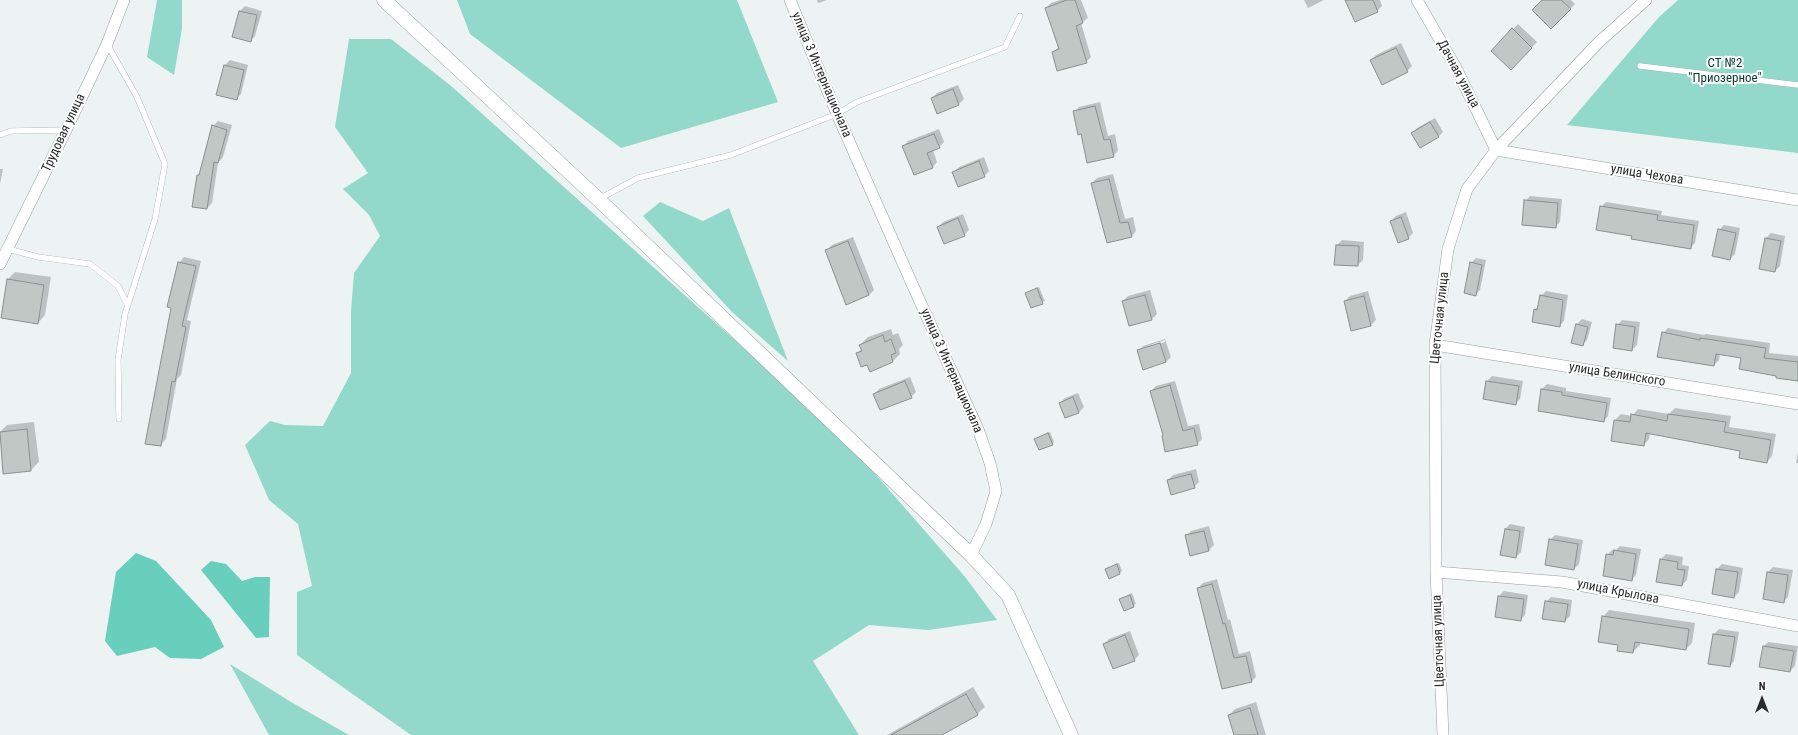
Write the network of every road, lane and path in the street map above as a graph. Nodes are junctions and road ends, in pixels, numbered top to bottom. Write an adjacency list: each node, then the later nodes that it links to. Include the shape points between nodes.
1 (124, 0): 7 (street, Трудовая улица)
2 (384, 0): 14 (street)
3 (790, 0): 10 (street, улица 3 Интернационала)
4 (1416, 0): 13 (street, Дачная улица, via 1455,66)
5 (1646, 0): 13 (street, Цветочная улица, via 1599,42)
6 (1020, 16): 10 (lane, via 1005,47 857,102)
7 (107, 44): 11 (street, Трудовая улица); 18 (lane, via 137,97 165,164 155,219)
8 (1640, 66): 9 (lane)
9 (1798, 85)
10 (837, 114): 14 (lane, via 731,155 638,178); 22 (street, улица 3 Интернационала, via 978,429 990,463 996,491 986,524)
11 (66, 130): 12 (lane, via 11,131); 16 (street, Трудовая улица)
12 (0, 135)
13 (1496, 150): 15 (street, улица Чехова); 19 (street, Цветочная улица, via 1467,189 1448,249)
14 (598, 199): 22 (street)
15 (1798, 200)
16 (8, 249): 17 (street, Трудовая улица); 18 (lane, via 38,257 90,264 118,286)
17 (0, 264)
18 (128, 306): 21 (lane, via 118,360)
19 (1435, 346): 20 (street, улица Белинского); 23 (street, Цветочная улица)
20 (1798, 404)
21 (119, 419)
22 (971, 555): 25 (street, via 1008,596)
23 (1436, 572): 24 (street, улица Крылова, via 1562,582); 26 (street, Цветочная улица)
24 (1798, 626)
25 (1071, 735)
26 (1443, 735)

